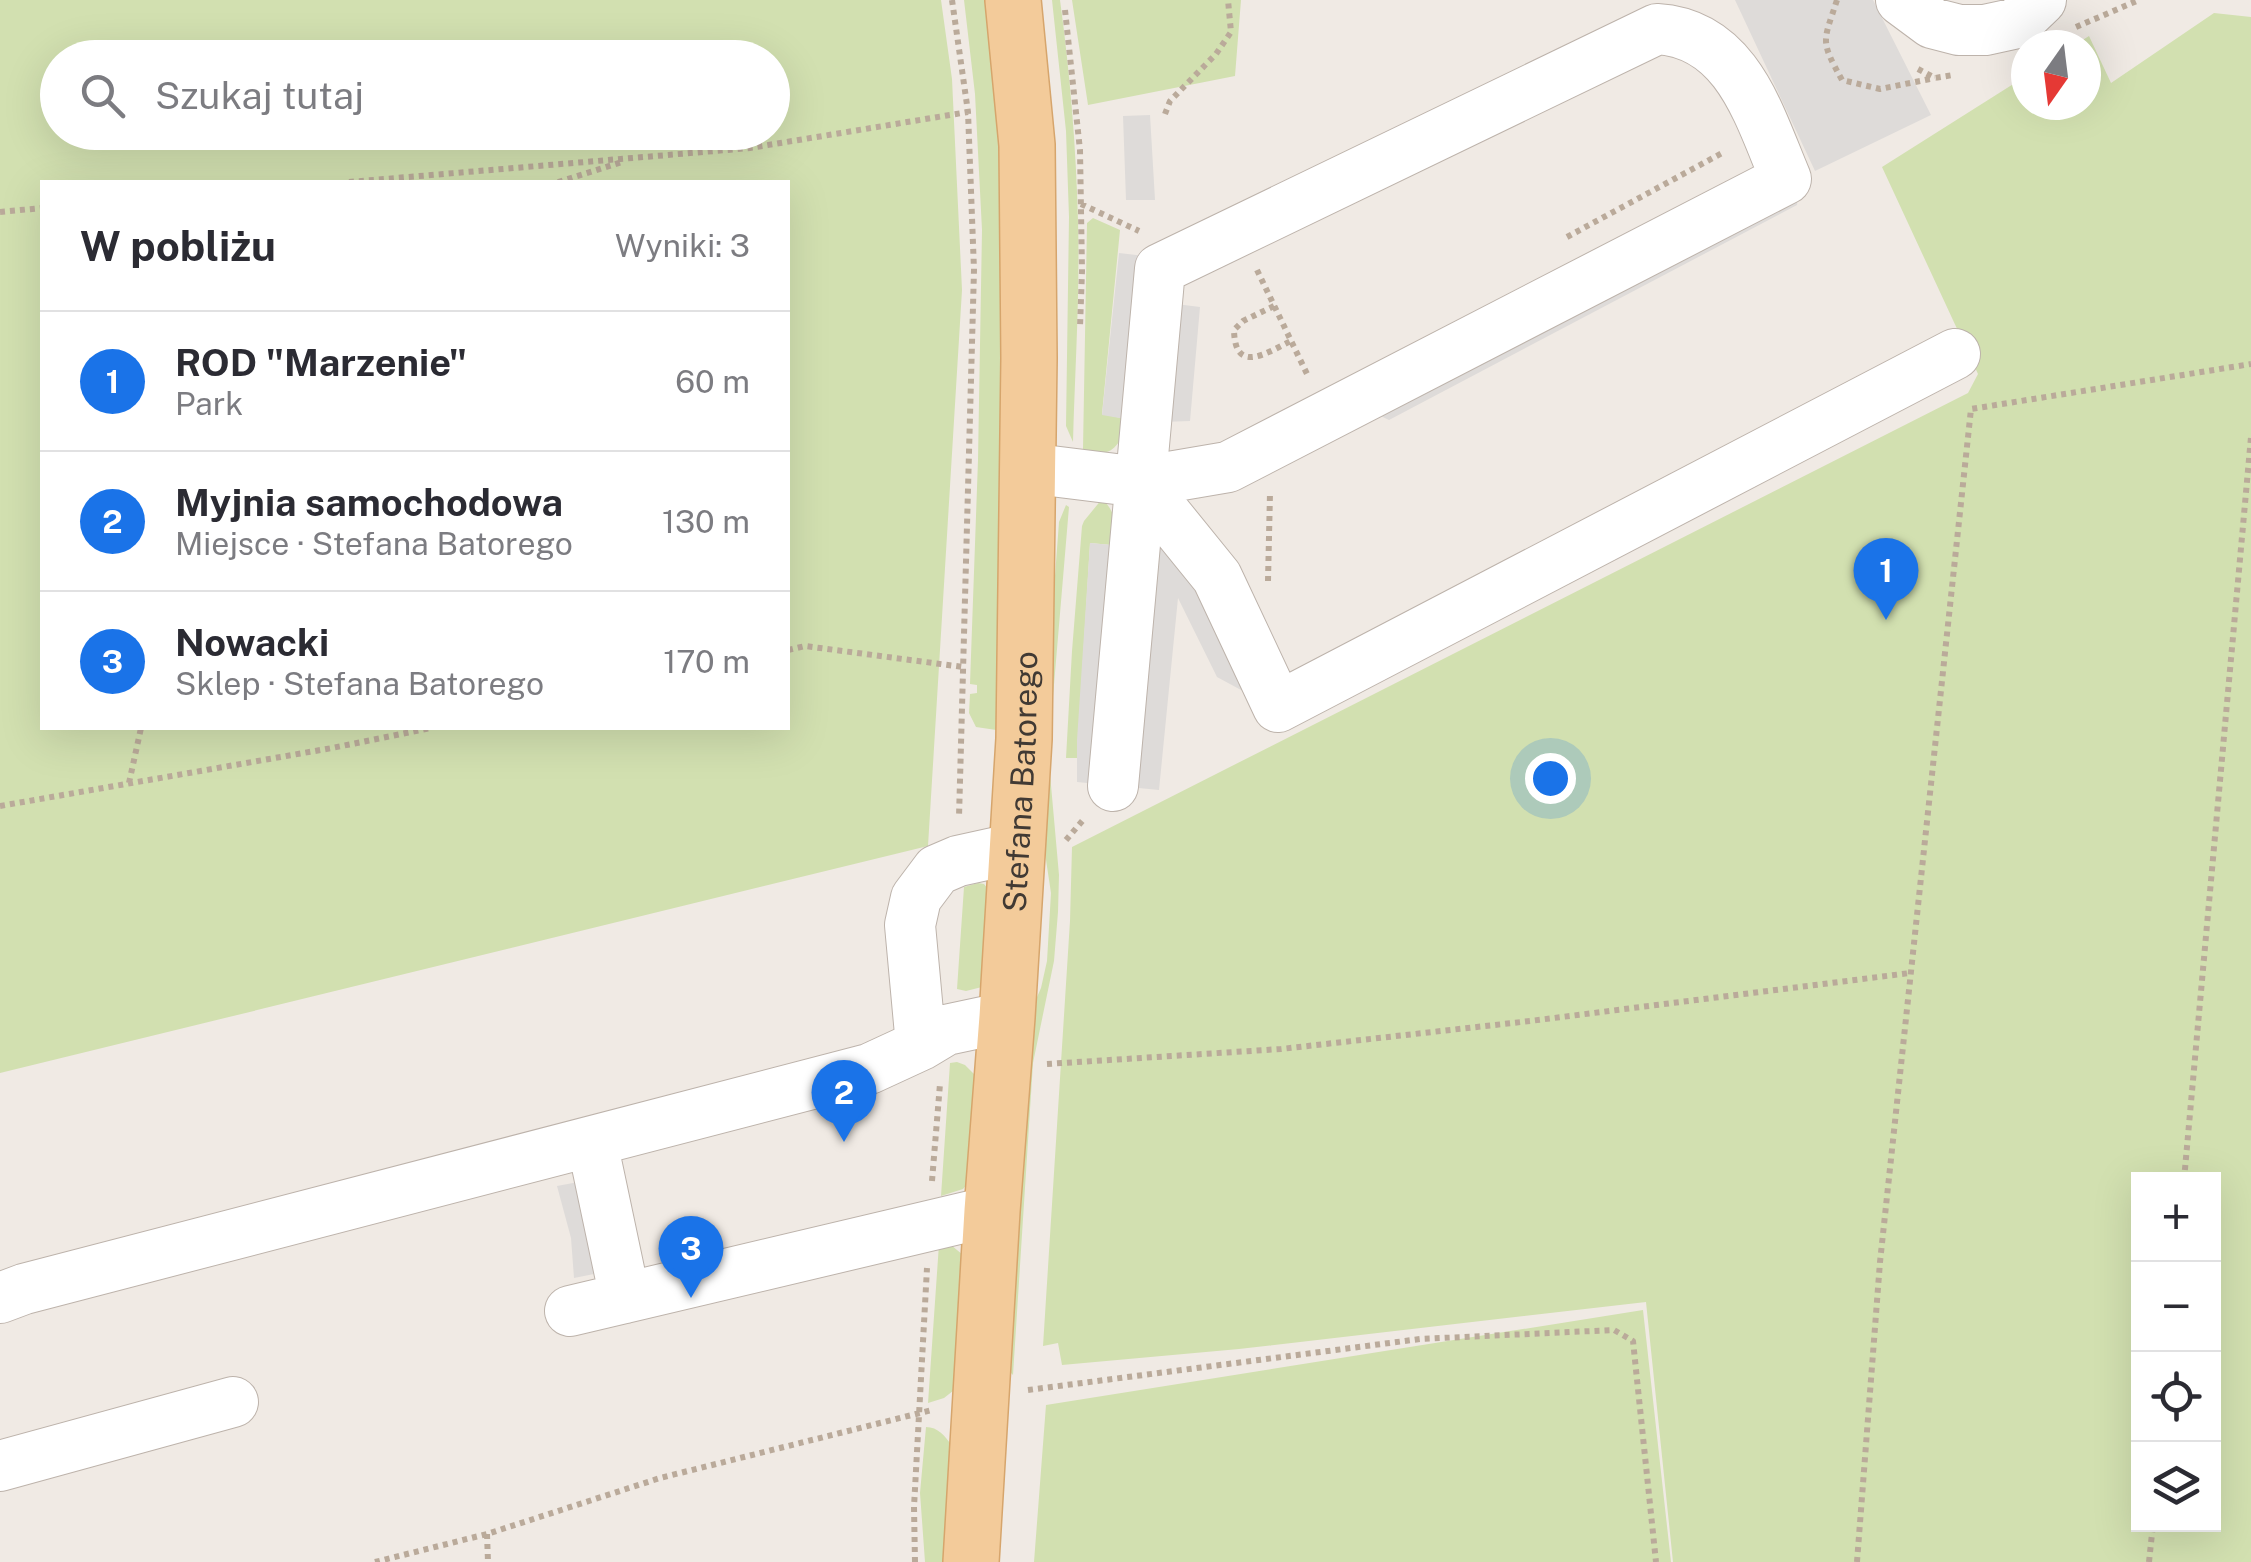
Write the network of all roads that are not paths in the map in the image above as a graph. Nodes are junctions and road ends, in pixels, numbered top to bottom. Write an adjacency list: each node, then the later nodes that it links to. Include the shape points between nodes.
1 (1013, 0): 5 (main road, Stefana Batorego, via 1027,145)
2 (1901, 0): 3 (lane, via 1932,22 1959,30)
3 (2051, 18)
4 (1955, 354): 6 (lane, via 1278,707 1217,577)
5 (1027, 468): 6 (lane); 8 (main road, Stefana Batorego)
6 (1140, 482): 6 (lane, via 1160,269 1656,28 1704,43 1744,83 1786,180 1228,467); 7 (lane)
7 (1113, 786)
8 (1017, 848): 9 (main road, Stefana Batorego); 10 (lane, via 937,870 916,898 910,925)
9 (1007, 1018): 10 (lane); 12 (main road, Stefana Batorego)
10 (933, 1038): 11 (lane, via 869,1069)
11 (592, 1142): 13 (lane); 14 (lane)
12 (992, 1211): 14 (lane); 18 (main road, Stefana Batorego)
13 (0, 1298)
14 (626, 1298): 15 (lane)
15 (570, 1310)
16 (233, 1402): 17 (lane)
17 (0, 1466)
18 (971, 1562)

